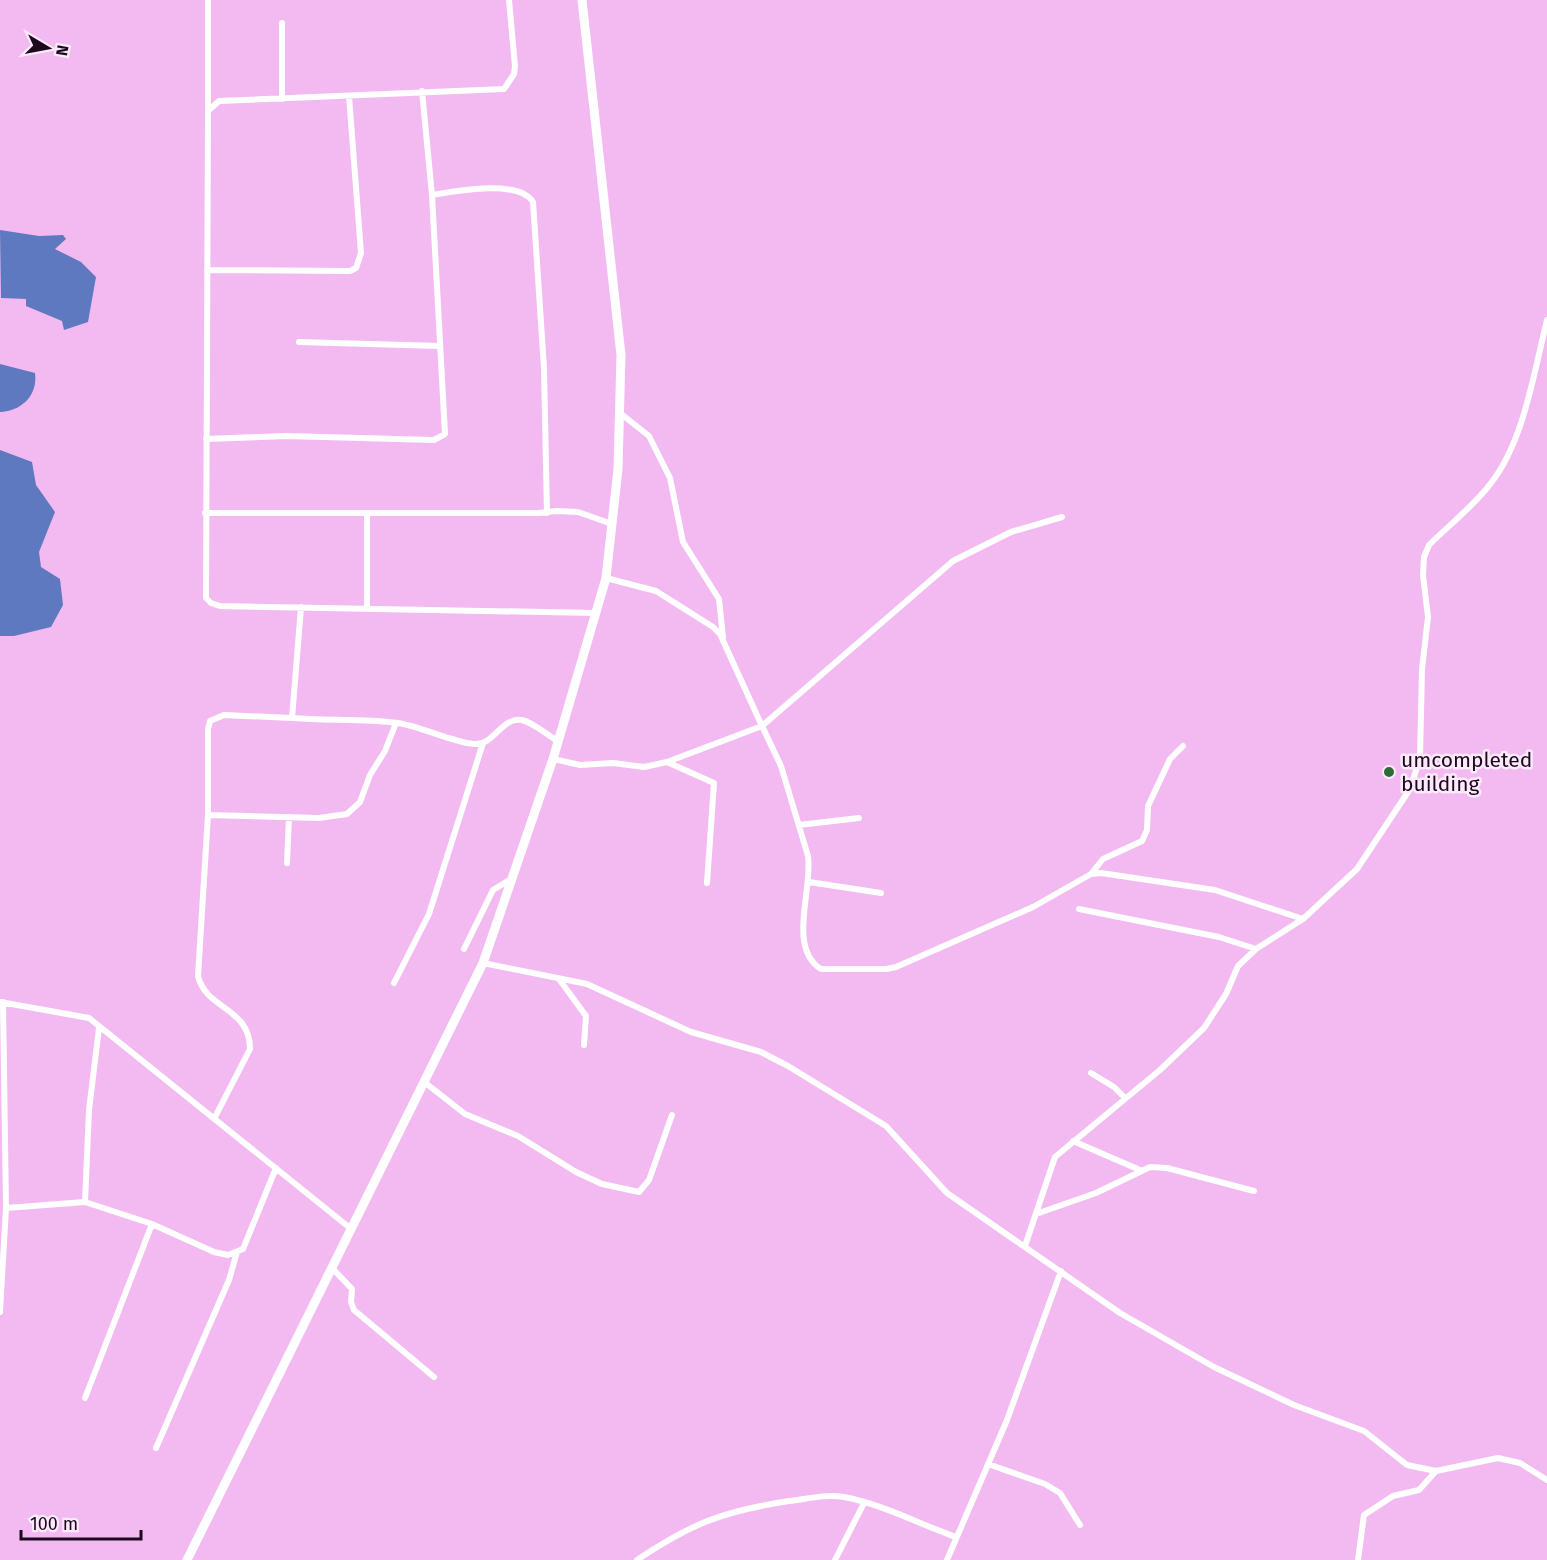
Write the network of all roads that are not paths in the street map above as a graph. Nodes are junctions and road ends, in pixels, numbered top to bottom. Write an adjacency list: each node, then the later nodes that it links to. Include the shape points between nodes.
1 (208, 0): 8 (street)
2 (509, 0): 5 (street, via 515,66 504,88)
3 (582, 0): 14 (main road, via 621,355)
4 (282, 23): 7 (street)
5 (422, 92): 6 (street); 9 (street)
6 (349, 96): 7 (street); 10 (street, via 361,253 356,268)
7 (282, 99): 8 (street, via 219,101)
8 (208, 111): 10 (street)
9 (432, 195): 13 (street); 18 (street, via 516,190 530,196 533,202 544,368)
10 (207, 270): 15 (street)
11 (1547, 320): 45 (street, via 1515,440 1505,462 1490,485 1429,545 1424,558 1428,617 1422,669 1420,758 1410,789 1357,868)
12 (299, 342): 13 (street)
13 (440, 346): 15 (street, via 447,427 441,438)
14 (620, 414): 20 (main road); 25 (street, via 649,436 670,478 683,542 719,599)
15 (206, 439): 16 (street)
16 (206, 513): 17 (street); 22 (street, via 205,589 211,603)
17 (367, 513): 18 (street); 23 (street)
18 (547, 513): 20 (street, via 578,512)
19 (1062, 517): 28 (street, via 1011,532 953,561)
20 (612, 524): 21 (main road)
21 (606, 578): 24 (main road); 25 (street, via 666,596 713,627)
22 (301, 607): 23 (street); 26 (street)
23 (367, 609): 24 (street)
24 (596, 613): 29 (main road)
25 (723, 642): 28 (street)
26 (292, 718): 27 (street); 34 (street, via 224,715 210,721)
27 (396, 723): 30 (street, via 467,743); 35 (street, via 360,802 347,814)
28 (762, 726): 33 (street); 37 (street, via 779,759)
29 (558, 741): 30 (street, via 523,720 516,720); 32 (main road)
30 (483, 743): 50 (street, via 429,914)
31 (1183, 746): 39 (street, via 1170,759 1148,806 1147,830 1142,841 1103,859)
32 (553, 759): 33 (street, via 580,765 613,763 636,767); 40 (main road)
33 (667, 762): 42 (street, via 714,783)
34 (208, 815): 35 (street); 58 (street, via 200,987 243,1023 250,1041 250,1049)
35 (289, 817): 38 (street)
36 (859, 818): 37 (street)
37 (799, 825): 41 (street, via 808,856)
38 (287, 863)
39 (1091, 874): 41 (street, via 1033,907 886,969 833,970 813,964 803,936); 45 (street, via 1215,890)
40 (512, 878): 46 (street, via 493,890); 48 (main road)
41 (809, 882): 43 (street)
42 (707, 883)
43 (881, 893)
44 (1079, 909): 47 (street, via 1219,938)
45 (1303, 919): 47 (street)
46 (464, 950)
47 (1256, 950): 56 (street, via 1238,966 1204,1028)
48 (483, 963): 49 (street); 55 (main road)
49 (558, 978): 53 (street, via 586,1016); 68 (street, via 587,984 691,1032 761,1052 788,1066 886,1125 947,1193)
50 (394, 983)
51 (1, 1002): 52 (street, via 89,1018); 64 (street)
52 (99, 1028): 58 (street); 63 (street, via 89,1110)
53 (584, 1045)
54 (1091, 1073): 56 (street)
55 (423, 1082): 57 (street, via 465,1114 518,1136 576,1172 602,1184 639,1192 649,1180); 67 (main road)
56 (1125, 1098): 59 (street)
57 (672, 1114)
58 (214, 1119): 60 (street)
59 (1072, 1141): 61 (street); 65 (street, via 1056,1157)
60 (276, 1168): 67 (street); 69 (street, via 243,1250)
61 (1140, 1170): 62 (street, via 1167,1168); 65 (street, via 1096,1193)
62 (1254, 1191)
63 (85, 1202): 64 (street); 66 (street)
64 (6, 1208): 72 (street)
65 (1036, 1214): 68 (street)
66 (152, 1224): 69 (street, via 214,1252); 74 (street)
67 (350, 1228): 70 (main road)
68 (1025, 1246): 71 (street)
69 (237, 1252): 75 (street, via 229,1280)
70 (331, 1267): 73 (street, via 352,1289 354,1310); 82 (main road)
71 (1061, 1271): 76 (street); 77 (street, via 1120,1313 1214,1367 1294,1405 1364,1431 1407,1466)
72 (0, 1312)
73 (434, 1377)
74 (85, 1398)
75 (156, 1448)
76 (988, 1464): 80 (street, via 1060,1493); 81 (street)
77 (1436, 1471): 78 (street, via 1498,1458 1520,1463); 86 (street, via 1419,1490 1393,1496 1364,1515)
78 (1547, 1480)
79 (864, 1503): 81 (street); 83 (street, via 825,1496 753,1506 676,1534); 84 (street)
80 (1080, 1525)
81 (956, 1537): 85 (street)
82 (187, 1560)
83 (637, 1560)
84 (835, 1560)
85 (947, 1560)
86 (1358, 1560)

